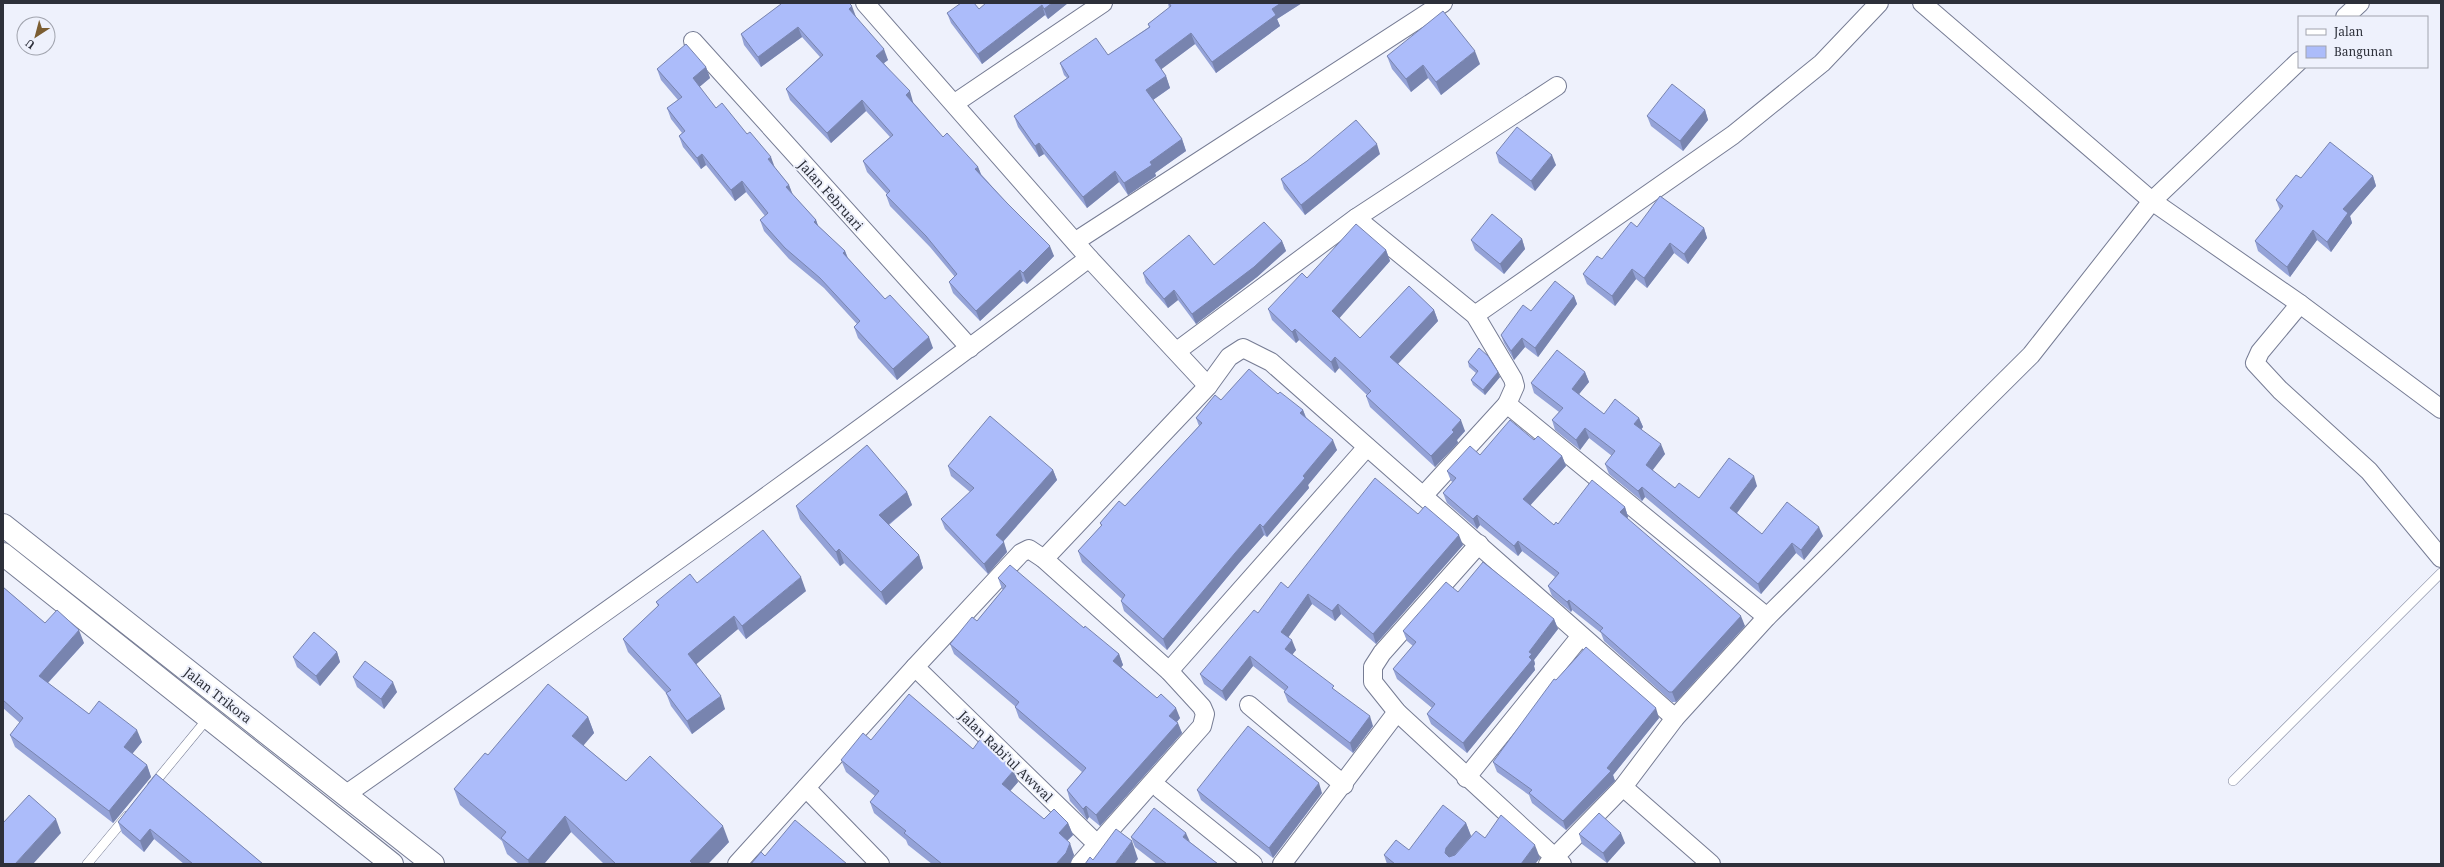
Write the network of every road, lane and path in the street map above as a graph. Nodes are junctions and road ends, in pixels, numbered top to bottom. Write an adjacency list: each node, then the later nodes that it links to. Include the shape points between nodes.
1 (865, 3): 11 (street)
2 (1103, 3): 11 (street)
3 (1443, 3): 14 (street)
4 (1879, 3): 17 (street, via 1822,64 1733,135)
5 (1922, 3): 12 (street)
6 (2360, 3): 7 (street)
7 (2346, 16)
8 (692, 41): 18 (street, Jalan Februari)
9 (2298, 62): 12 (street)
10 (1557, 86): 13 (street)
11 (955, 103): 14 (street)
12 (2152, 201): 16 (street); 31 (street, via 2031,355)
13 (1356, 218): 17 (street); 19 (street)
14 (1076, 241): 15 (street)
15 (1089, 258): 18 (street); 19 (street)
16 (2300, 304): 22 (street); 28 (street, via 2260,352 2255,363 2270,380 2369,470)
17 (1475, 315): 21 (street, via 1513,378 1515,386)
18 (970, 348): 46 (street, via 552,650)
19 (1177, 351): 20 (street)
20 (1208, 386): 23 (street, via 1229,357 1243,348 1255,352 1271,362); 29 (street)
21 (1507, 404): 24 (street); 31 (street)
22 (2441, 409)
23 (1368, 446): 24 (street); 34 (street)
24 (1423, 496): 26 (street)
25 (3, 525): 46 (main road, Jalan Trikora)
26 (1478, 544): 32 (street); 36 (street, via 1382,652 1373,668 1373,682)
27 (3, 554): 37 (main road, Jalan Trikora)
28 (2441, 558)
29 (1044, 559): 33 (street, via 1033,551 1025,550); 34 (street)
30 (2441, 573): 40 (lane)
31 (1767, 618): 38 (street)
32 (1580, 637): 38 (street); 39 (street)
33 (915, 667): 43 (street); 48 (street, Jalan Rabi'ul Awwal)
34 (1169, 671): 48 (street, via 1202,707 1205,720)
35 (1249, 705): 41 (street)
36 (1397, 712): 39 (street); 41 (street)
37 (208, 718): 45 (lane); 52 (main road, Jalan Trikora)
38 (1675, 718): 42 (street)
39 (1466, 778): 49 (street)
40 (2233, 781)
41 (1344, 785): 50 (street)
42 (1623, 787): 49 (street); 58 (street)
43 (806, 788): 54 (street); 55 (street)
44 (1160, 789): 57 (street)
45 (148, 791)
46 (345, 795): 53 (main road, Jalan Trikora)
47 (132, 809): 51 (lane)
48 (1097, 844): 56 (street)
49 (1555, 862)
50 (1283, 863)
51 (87, 864)
52 (392, 864)
53 (433, 864)
54 (738, 864)
55 (880, 864)
56 (1080, 864)
57 (1253, 864)
58 (1711, 864)

